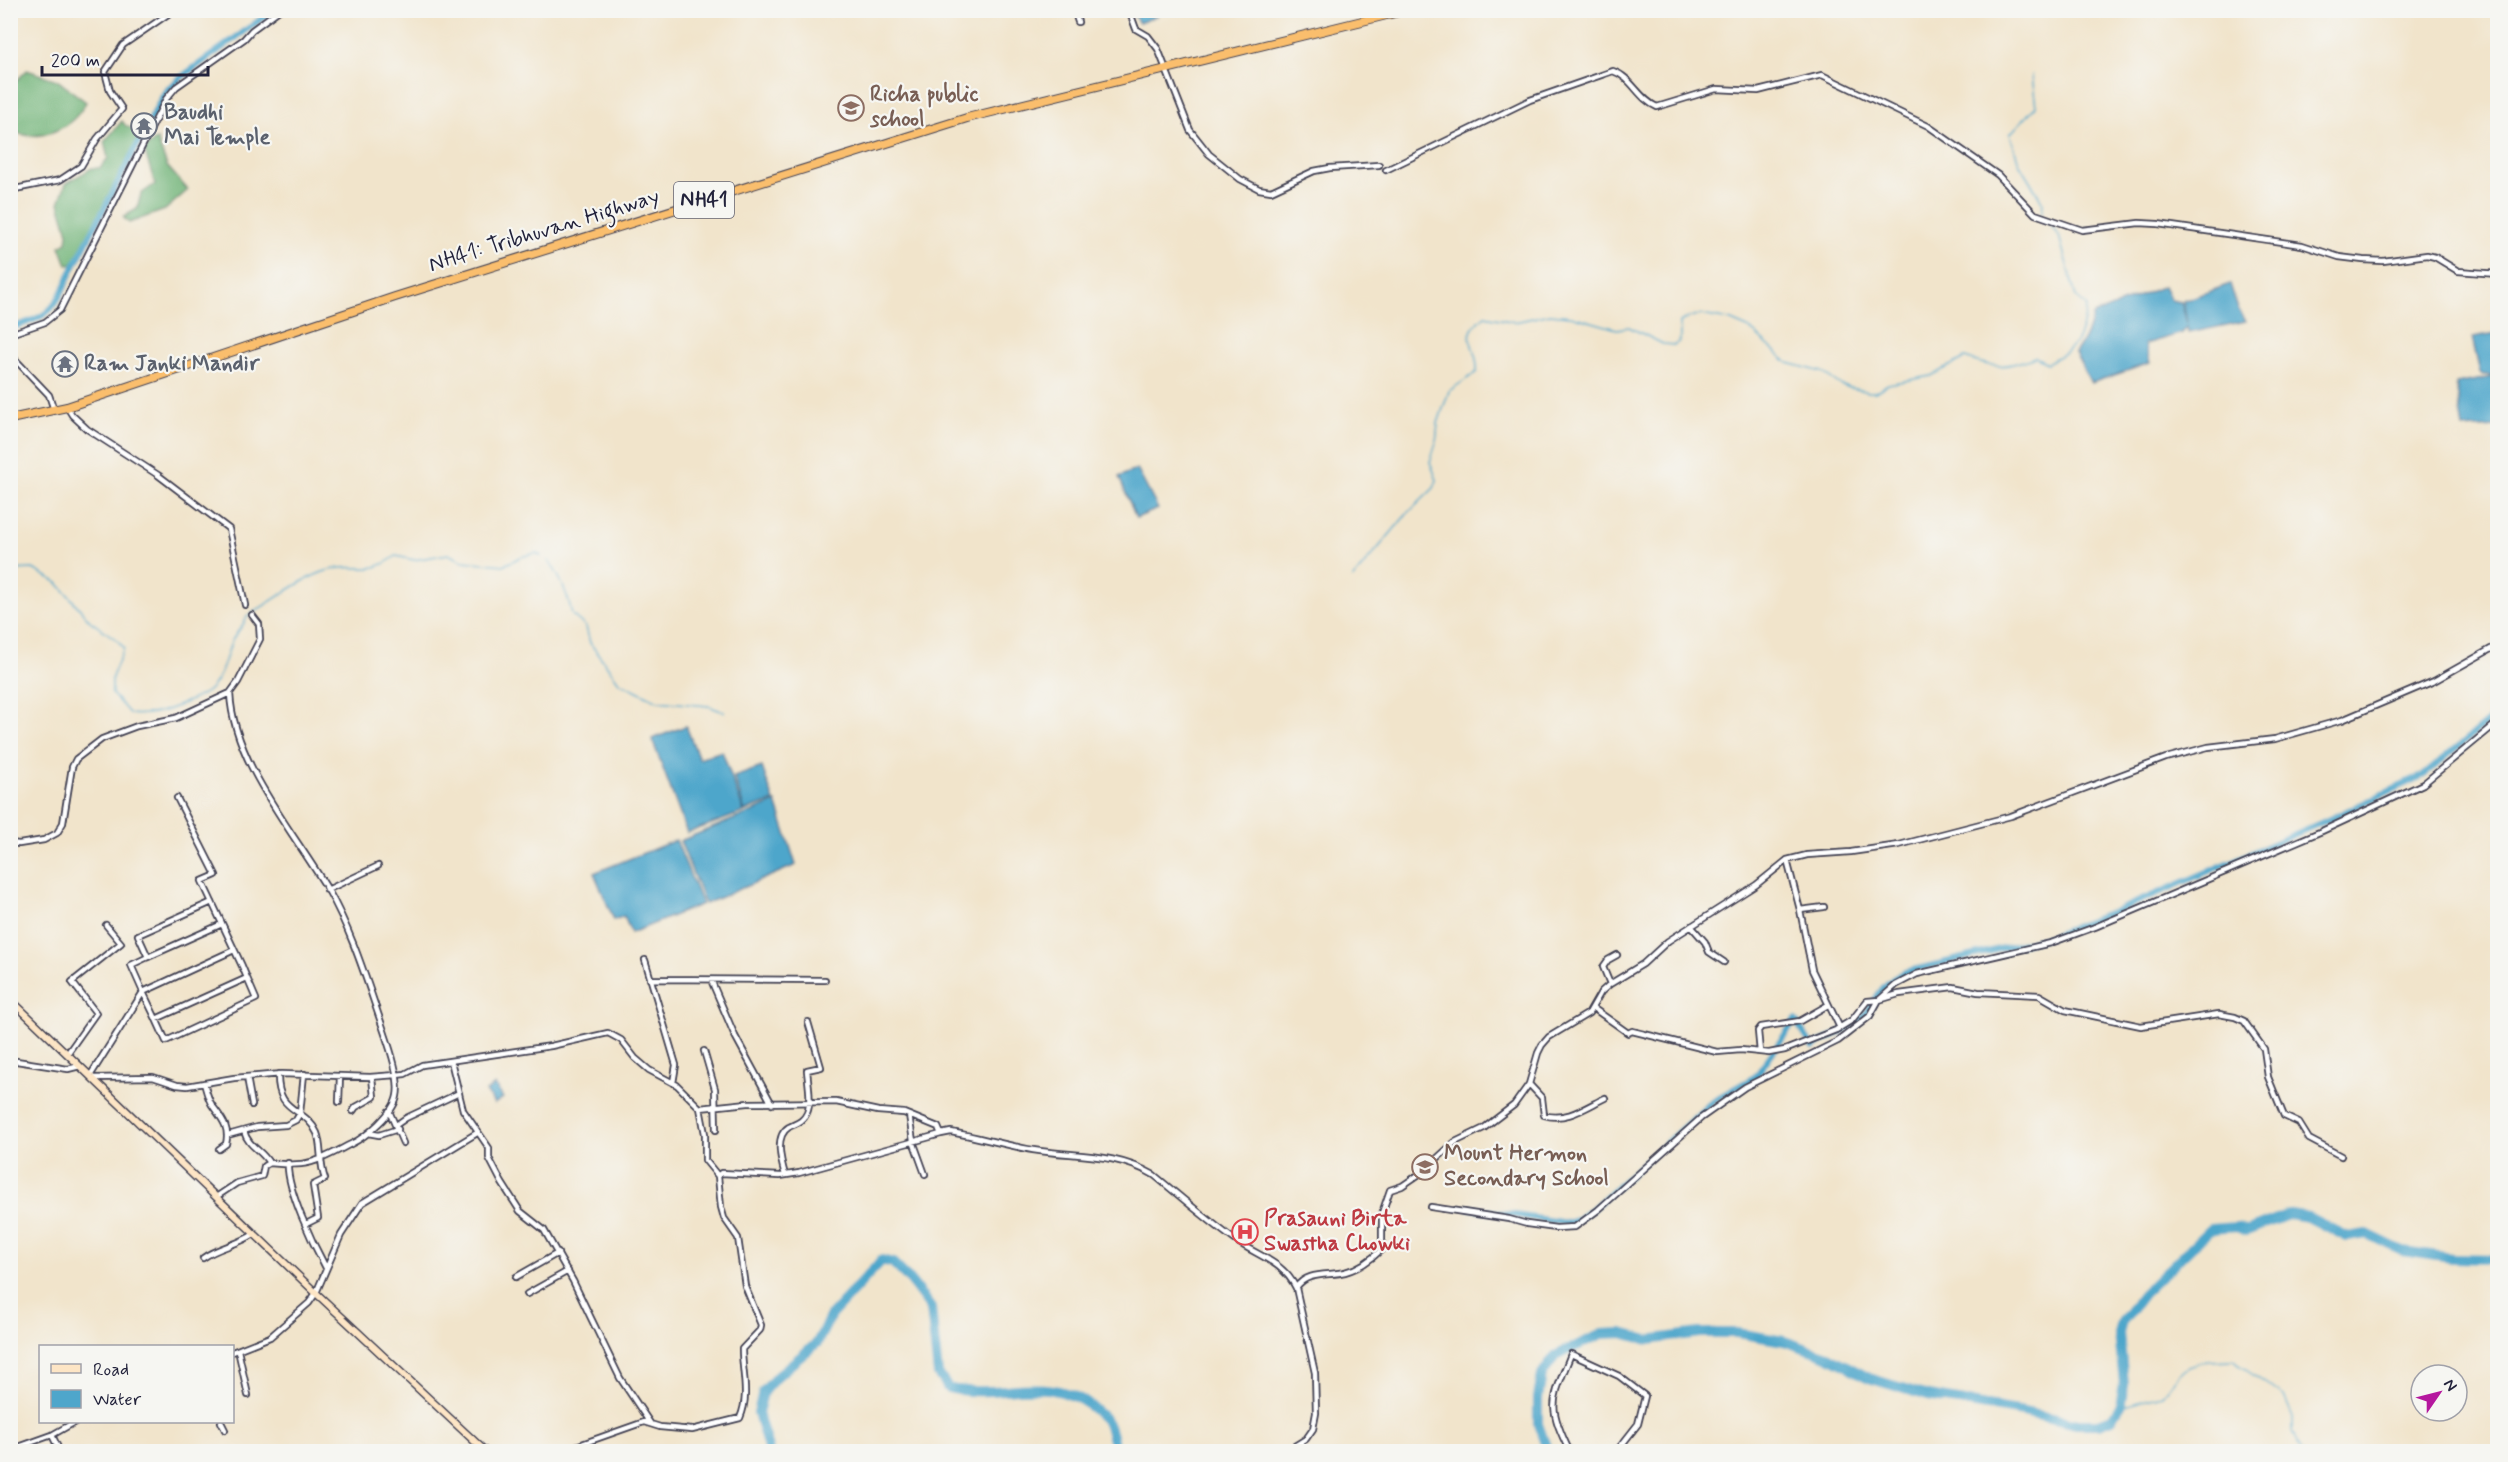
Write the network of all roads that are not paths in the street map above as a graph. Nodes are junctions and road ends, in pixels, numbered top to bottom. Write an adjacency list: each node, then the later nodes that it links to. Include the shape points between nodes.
1 (174, 10): 10 (street, via 123,45 105,72 110,92 122,109 81,166 60,180)
2 (279, 10): 12 (street, via 176,87 60,310 45,322)
3 (1074, 10): 6 (street)
4 (1129, 10): 7 (street, via 1136,29 1158,49)
5 (1407, 10): 7 (highway, NH41: Tribhuvan Highway / NH41)
6 (1078, 22)
7 (1165, 70): 8 (street, via 1190,130 1209,154 1259,189 1271,191 1314,171); 14 (highway, NH41: Tribhuvan Highway / NH41, via 967,118 395,297)
8 (1379, 165)
9 (1386, 170): 11 (street, via 1530,100 1613,71 1627,78 1641,97 1657,107 1716,89 1758,91 1822,75 1928,126 1998,175 2035,214 2082,230 2158,224 2302,245 2363,260 2427,255 2458,271)
10 (10, 190)
11 (2498, 274)
12 (10, 334)
13 (10, 354): 15 (street, via 49,395)
14 (67, 406): 15 (highway, NH41: Tribhuvan Highway / NH41); 17 (street, via 87,429 158,475 229,529)
15 (54, 410): 16 (highway, NH41: Tribhuvan Highway / NH41)
16 (10, 419)
17 (245, 605)
18 (252, 615): 20 (street, via 259,624 260,639)
19 (2498, 645): 24 (street, via 2393,701 2342,720 2275,739 2208,747 2166,758 2011,816 1899,845)
20 (230, 693): 23 (street, via 176,718 102,739 76,759 72,767 63,823 57,833 44,840); 26 (street, via 230,713 246,757)
21 (2498, 722): 45 (street, via 2423,784 2322,831 2096,927 2050,943 1917,974)
22 (177, 798): 27 (street, via 216,875 202,881)
23 (10, 843)
24 (1787, 860): 29 (street); 32 (street, via 1756,885)
25 (378, 866): 26 (street)
26 (327, 890): 59 (street, via 359,957)
27 (212, 902): 30 (street); 35 (street, via 138,935)
28 (1824, 907): 29 (street)
29 (1800, 910): 46 (street, via 1812,970)
30 (222, 924): 33 (street); 35 (street)
31 (106, 925): 53 (street, via 121,943 72,982 96,1013)
32 (1691, 926): 37 (street, via 1709,952); 42 (street)
33 (234, 950): 38 (street); 43 (street)
34 (1617, 955): 42 (street, via 1603,967)
35 (148, 957): 43 (street, via 131,965)
36 (645, 960): 39 (street)
37 (1724, 962)
38 (247, 978): 48 (street); 48 (street, via 256,999 166,1041)
39 (650, 979): 40 (street); 65 (street, via 676,1065)
40 (711, 980): 41 (street); 71 (street, via 735,1036)
41 (825, 980)
42 (1610, 984): 47 (street)
43 (143, 992): 48 (street); 61 (street)
44 (10, 999): 53 (main road)
45 (1879, 1000): 50 (street, via 1867,1001); 89 (street, via 1953,987 2039,995 2065,1010 2141,1026 2219,1014 2235,1017 2244,1021 2264,1049 2268,1077 2280,1111 2299,1123 2309,1139); 97 (street, via 1870,1016 1838,1041 1745,1087 1701,1118 1575,1227 1537,1225)
46 (1828, 1005): 50 (street); 52 (street, via 1800,1022 1759,1028)
47 (1593, 1008): 52 (street, via 1628,1033 1717,1052); 66 (street, via 1542,1045)
48 (156, 1019)
49 (808, 1022): 70 (street, via 821,1067 807,1071)
50 (1840, 1028): 52 (street, via 1785,1050)
51 (704, 1051): 73 (street)
52 (1760, 1052)
53 (67, 1054): 56 (main road)
54 (10, 1060): 56 (street, via 68,1069)
55 (451, 1061): 59 (street, via 422,1065); 65 (street, via 608,1033 621,1040 650,1070); 67 (street)
56 (80, 1066): 61 (main road)
57 (278, 1074): 58 (street); 62 (street); 77 (street, via 278,1086 287,1107)
58 (304, 1074): 60 (street); 77 (street)
59 (396, 1075): 63 (street); 76 (street, via 397,1097)
60 (340, 1076): 63 (street); 69 (street)
61 (91, 1077): 64 (street, via 153,1077 177,1085); 96 (main road)
62 (247, 1077): 64 (street); 72 (street)
63 (372, 1077): 75 (street, via 374,1097)
64 (204, 1083): 83 (street)
65 (673, 1083): 74 (street)
66 (1529, 1084): 68 (street, via 1542,1098 1547,1117 1563,1118); 105 (street, via 1502,1115 1455,1142 1421,1173 1390,1190 1382,1212 1382,1249 1374,1257 1344,1272 1307,1278)
67 (459, 1093): 79 (street, via 406,1118); 84 (street, via 463,1110)
68 (1605, 1098)
69 (339, 1102)
70 (808, 1103): 71 (street); 78 (street, via 836,1102); 94 (street, via 798,1124 781,1136)
71 (772, 1104): 73 (street)
72 (252, 1106)
73 (716, 1107): 74 (street); 80 (street)
74 (700, 1108): 95 (street, via 705,1160)
75 (353, 1111)
76 (389, 1111): 79 (street); 82 (street)
77 (300, 1113): 81 (street, via 286,1125); 90 (street, via 317,1133)
78 (909, 1115): 85 (street, via 938,1127); 86 (street)
79 (397, 1127): 82 (street, via 380,1135); 87 (street)
80 (716, 1130)
81 (244, 1131): 83 (street); 91 (street, via 252,1147 265,1155)
82 (368, 1133): 90 (street)
83 (228, 1134): 88 (street, via 226,1144)
84 (477, 1134): 100 (street, via 489,1148 489,1158 520,1211 544,1230); 102 (street, via 362,1203)
85 (941, 1134): 86 (street); 105 (street, via 969,1135 1033,1150 1103,1156 1140,1167 1234,1239 1282,1268)
86 (913, 1141): 93 (street); 94 (street)
87 (403, 1143)
88 (219, 1149)
89 (2341, 1156)
90 (320, 1159): 92 (street, via 298,1165); 98 (street, via 325,1179 313,1185 318,1218)
91 (269, 1163): 92 (street); 96 (street, via 262,1176 237,1184)
92 (288, 1163): 98 (street, via 287,1174)
93 (925, 1174)
94 (784, 1175): 95 (street)
95 (717, 1176): 112 (street, via 724,1218 738,1238 745,1286 761,1325 742,1349 746,1377 743,1411 733,1421 692,1430)
96 (216, 1197): 99 (main road)
97 (1431, 1207)
98 (306, 1224): 102 (street)
99 (254, 1234): 101 (street); 106 (main road)
100 (558, 1253): 103 (street); 104 (street)
101 (203, 1258)
102 (326, 1268): 106 (street)
103 (568, 1271): 107 (street); 112 (street, via 606,1351)
104 (516, 1277)
105 (1296, 1288): 119 (street, via 1315,1373 1316,1413 1306,1439)
106 (316, 1293): 108 (street, via 270,1337); 117 (main road)
107 (527, 1294)
108 (235, 1351): 109 (street)
109 (248, 1395)
110 (73, 1423): 114 (street)
111 (222, 1423): 113 (street)
112 (650, 1423): 118 (street, via 576,1446)
113 (225, 1430)
114 (52, 1435): 115 (street); 116 (street)
115 (10, 1450)
116 (60, 1452)
117 (486, 1452)
118 (571, 1452)
119 (1285, 1452)
120 (1570, 1452): 121 (street, via 1559,1430 1553,1400 1571,1354 1619,1376 1645,1396 1638,1424)
121 (1616, 1452)

